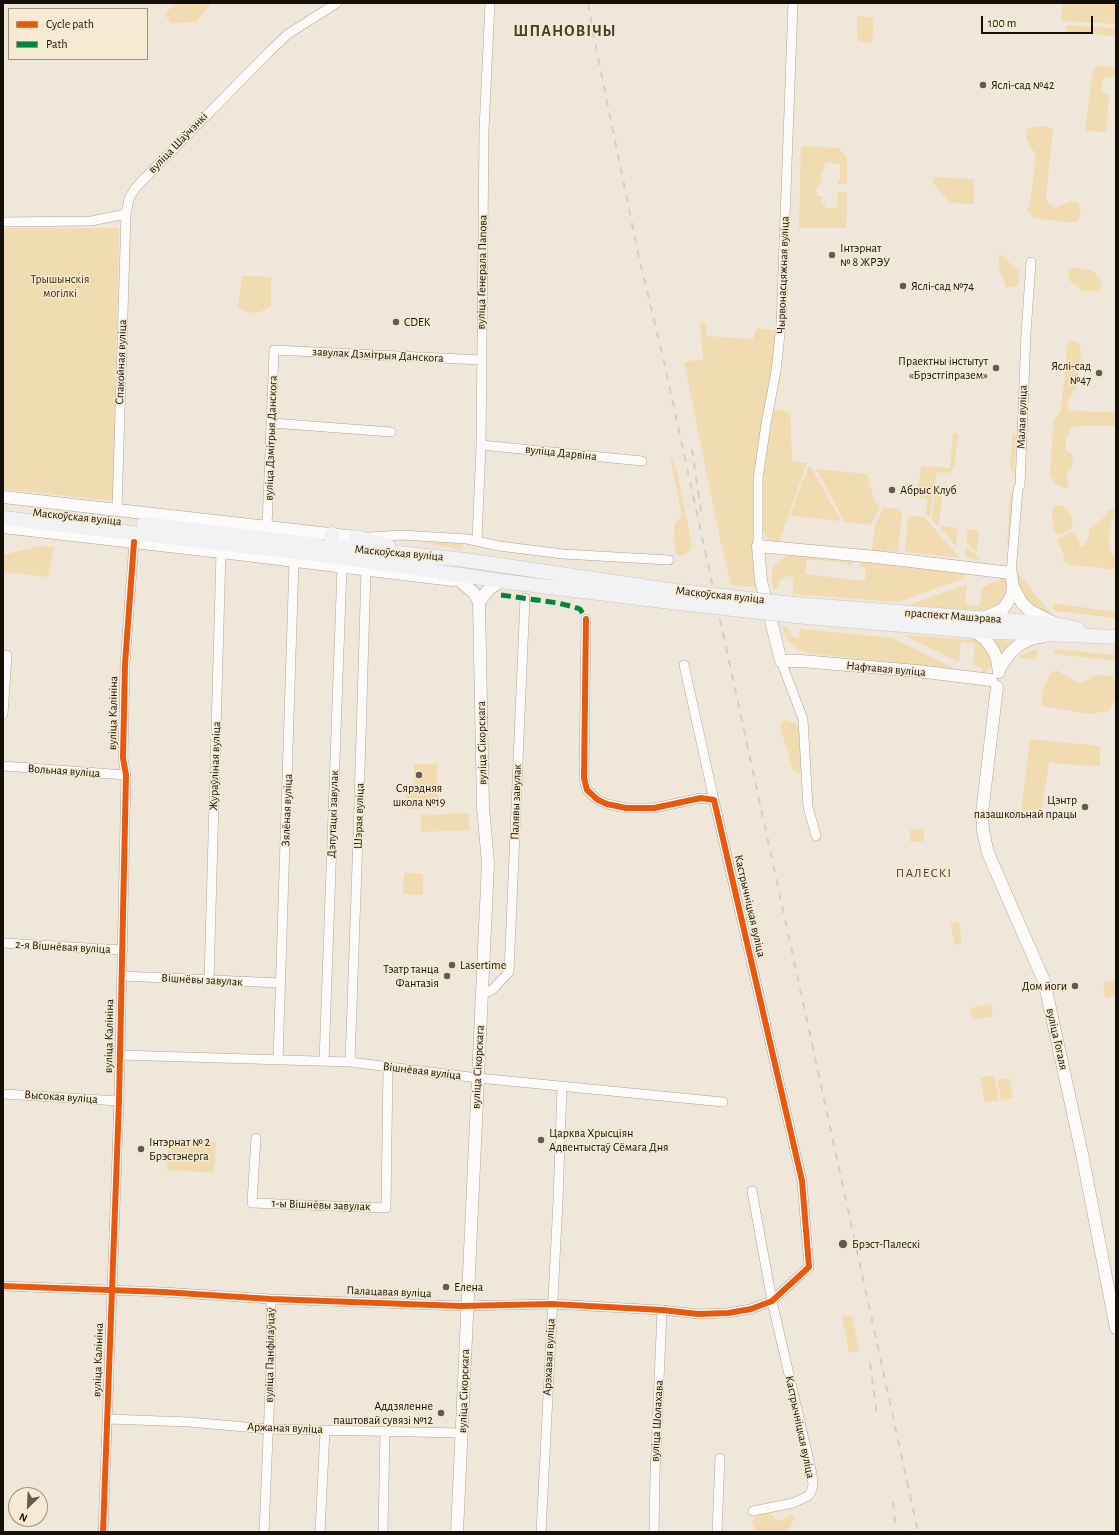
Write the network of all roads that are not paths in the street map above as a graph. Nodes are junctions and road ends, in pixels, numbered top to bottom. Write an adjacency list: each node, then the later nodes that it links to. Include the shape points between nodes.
1 (337, 3): 4 (street, вуліца Шаўчэнкі, via 288,34 230,90 134,190)
2 (490, 3): 8 (street, вуліца Генерала Папова, via 484,130)
3 (793, 3): 22 (street, Чырвонасцяжная вуліца, via 781,325 758,479)
4 (126, 214): 5 (street, via 91,221); 15 (street, Спакойная вуліца)
5 (3, 222)
6 (1031, 262): 29 (street, Малая вуліца, via 1020,485)
7 (274, 350): 8 (street, завулак Дзмітрыя Данскога); 9 (street, вуліца Дзмітрыя Данскога)
8 (481, 360): 11 (street, вуліца Генерала Папова)
9 (272, 423): 10 (street); 17 (street, вуліца Дзмітрыя Данскога)
10 (391, 432)
11 (481, 445): 12 (street, вуліца Дарвіна); 20 (street, вуліца Генерала Папова)
12 (642, 461)
13 (3, 497): 15 (street, Маскоўская вуліца)
14 (3, 508): 24 (main road, Маскоўская вуліца)
15 (117, 510): 17 (street, Маскоўская вуліца)
16 (3, 518): 24 (main road, Маскоўская вуліца)
17 (267, 526): 24 (street, Маскоўская вуліца)
18 (3, 527): 21 (street, Маскоўская вуліца)
19 (356, 537): 20 (street, Маскоўская вуліца, via 402,535); 24 (street, Маскоўская вуліца); 25 (main road)
20 (477, 540): 26 (street, Маскоўская вуліца, via 499,546 563,554)
21 (134, 542): 23 (street, Маскоўская вуліца); 48 (street, вуліца Калініна, via 125,664 123,758)
22 (758, 546): 29 (street); 43 (street, via 761,581)
23 (221, 552): 27 (street, Маскоўская вуліца); 54 (street, Жураўліная вуліца)
24 (336, 554): 25 (main road, Маскоўская вуліца); 27 (street, Маскоўская вуліца); 28 (street, Маскоўская вуліца); 30 (main road, Маскоўская вуліца); 59 (street, Дэпутацкі завулак)
25 (426, 555): 33 (main road, Маскоўская вуліца)
26 (670, 560)
27 (294, 561): 55 (street, Зялёная вуліца)
28 (366, 570): 31 (street, Маскоўская вуліца); 60 (street, Шэрая вуліца)
29 (1012, 573): 32 (street)
30 (501, 581): 31 (street, Маскоўская вуліца); 33 (main road, Маскоўская вуліца); 35 (street, via 489,589)
31 (461, 582): 35 (street, via 474,593)
32 (1013, 587): 37 (street, via 1011,597 1003,609); 39 (street, via 1018,598 1029,610)
33 (670, 596): 36 (main road, Маскоўская вуліца, bridge)
34 (525, 598): 56 (street, Палявы завулак, via 509,972 493,989)
35 (479, 602): 56 (street, вуліца Сікорскага, via 483,807 488,863)
36 (794, 610): 37 (main road, праспект Машэрава); 40 (main road, праспект Машэрава)
37 (984, 618): 39 (main road, праспект Машэрава)
38 (586, 619): 49 (street, via 584,778 588,790 603,802 626,808 654,808 701,798)
39 (1054, 629): 40 (main road, праспект Машэрава); 41 (main road, праспект Машэрава); 45 (street, via 1019,645 1010,653)
40 (974, 631): 45 (street, via 986,640 993,650)
41 (1114, 636)
42 (7, 655): 46 (street)
43 (780, 661): 45 (street, Нафтавая вуліца); 50 (street, via 803,719 808,807)
44 (684, 666): 49 (street)
45 (996, 678): 76 (street, вуліца Гогаля, via 982,813 983,831 988,853 1044,981 1082,1154)
46 (3, 714)
47 (3, 766): 48 (street, Вольная вуліца)
48 (126, 775): 52 (street, вуліца Калініна)
49 (714, 800): 72 (street, Кастрычніцкая вуліца, via 804,1193 809,1267)
50 (816, 836)
51 (3, 943): 52 (street, 2-я Вішнёвая вуліца)
52 (122, 950): 53 (street, вуліца Калініна)
53 (122, 976): 54 (street, Вішнёвы завулак); 57 (street, вуліца Калініна)
54 (209, 980): 55 (street, Вішнёвы завулак)
55 (281, 983): 58 (street, Зялёная вуліца)
56 (482, 992): 62 (street, вуліца Сікорскага)
57 (120, 1055): 58 (street, Вішнёвая вуліца); 65 (street, вуліца Калініна)
58 (278, 1060): 59 (street, Вішнёвая вуліца)
59 (324, 1061): 60 (street, Вішнёвая вуліца)
60 (350, 1062): 61 (street, Вішнёвая вуліца)
61 (388, 1066): 62 (street, Вішнёвая вуліца); 67 (street, 1-ы Вішнёвы завулак, via 386,1208 252,1202)
62 (478, 1078): 63 (street, Вішнёвая вуліца); 74 (street, вуліца Сікорскага)
63 (562, 1087): 66 (street, Вішнёвая вуліца); 73 (street, Арэхавая вуліца)
64 (3, 1094): 65 (street, Высокая вуліца)
65 (119, 1101): 70 (street, вуліца Калініна)
66 (723, 1102)
67 (256, 1138)
68 (752, 1191): 72 (street, Кастрычніцкая вуліца)
69 (3, 1286): 70 (street, Палацавая вуліца)
70 (112, 1291): 71 (street, Палацавая вуліца); 77 (street, вуліца Калініна)
71 (271, 1299): 74 (street, Палацавая вуліца); 78 (street, вуліца Панфілаўцаў)
72 (772, 1301): 75 (street, Палацавая вуліца, via 751,1309 728,1313 698,1314); 83 (street, Кастрычніцкая вуліца, via 813,1485 808,1496 793,1503)
73 (552, 1304): 74 (street, Палацавая вуліца); 75 (street, Палацавая вуліца); 89 (street, Арэхавая вуліца)
74 (464, 1306): 81 (street, вуліца Сікорскага)
75 (662, 1310): 90 (street, вуліца Шолахава)
76 (1116, 1328)
77 (108, 1419): 78 (street, Аржаная вуліца, via 189,1422); 84 (street, вуліца Калініна)
78 (268, 1429): 79 (street, Аржаная вуліца); 85 (street, вуліца Панфілаўцаў)
79 (325, 1430): 80 (street, Аржаная вуліца); 86 (street)
80 (385, 1431): 81 (street, Аржаная вуліца); 87 (street)
81 (462, 1433): 88 (street, вуліца Сікорскага)
82 (720, 1458): 91 (street)
83 (753, 1511)
84 (103, 1532)
85 (264, 1532)
86 (320, 1532)
87 (383, 1532)
88 (457, 1532)
89 (541, 1532)
90 (654, 1532)
91 (717, 1532)

